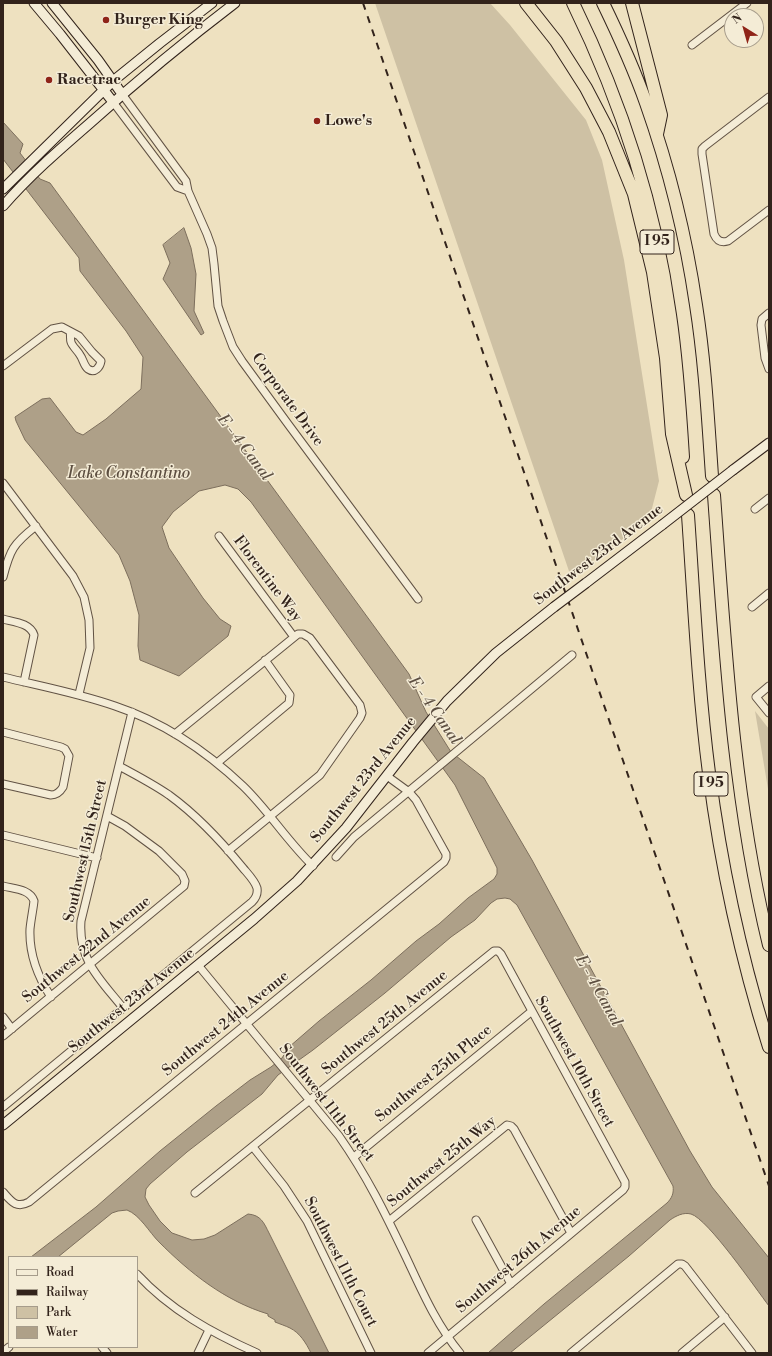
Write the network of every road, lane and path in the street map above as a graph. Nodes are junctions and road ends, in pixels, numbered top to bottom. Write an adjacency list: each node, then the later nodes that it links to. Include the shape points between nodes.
1 (34, 3): 13 (street)
2 (43, 3): 3 (street)
3 (51, 3): 12 (street)
4 (212, 3): 12 (street)
5 (235, 3): 14 (street)
6 (526, 3): 7 (highway, I 95, via 556,41 586,88 609,132 634,194 649,251 665,351 672,434 686,495 673,335 654,228 623,123 600,62)
7 (573, 3)
8 (603, 3): 17 (highway, I 95, via 635,72)
9 (632, 3): 17 (highway, via 661,115)
10 (747, 3): 11 (street)
11 (692, 45)
12 (113, 81): 13 (street); 14 (street)
13 (104, 90): 16 (street); 18 (street)
14 (122, 94): 16 (street); 19 (street, Corporate Drive, via 186,180)
15 (769, 97): 21 (street, via 702,149 716,238 719,241 728,241)
16 (113, 102): 19 (street, via 176,186); 20 (street, via 38,170)
17 (657, 135): 27 (highway, I 95, via 680,220 696,299)
18 (3, 189)
19 (188, 191): 37 (street, Corporate Drive, via 212,248 218,306 233,347)
20 (3, 206)
21 (769, 210)
22 (769, 313): 25 (street, via 762,319 761,325)
23 (70, 332): 23 (street, via 71,342 88,370 98,370 101,361 79,336); 24 (street, via 62,327 52,329)
24 (3, 366)
25 (769, 369)
26 (769, 442): 53 (street, Southwest 23rd Avenue, bridge, via 496,653 437,713)
27 (712, 476)
28 (3, 483): 33 (street)
29 (714, 494): 64 (highway, I 95, via 736,765 749,852)
30 (769, 498): 31 (street)
31 (755, 510)
32 (688, 515): 75 (highway, I 95, via 704,722 716,817 728,890)
33 (36, 526): 35 (street, via 14,546); 46 (street, via 73,576 86,606 90,648)
34 (219, 536): 40 (street, Florentine Way)
35 (3, 577)
36 (769, 593): 38 (street)
37 (418, 599)
38 (752, 607)
39 (3, 619): 44 (street, via 26,626 33,631)
40 (294, 637): 42 (street); 57 (street, via 303,634 310,638 360,705 362,714 320,775)
41 (572, 655): 55 (street)
42 (265, 660): 50 (street); 51 (street, via 290,695 289,703)
43 (3, 676): 44 (street)
44 (24, 682): 46 (street)
45 (769, 686): 48 (street, via 756,697)
46 (78, 694): 47 (street)
47 (132, 712): 50 (street); 52 (street, Southwest 15th Street)
48 (769, 713)
49 (3, 732): 54 (street, via 61,747 70,756 63,787 55,795)
50 (175, 734): 51 (street)
51 (217, 763): 57 (street, via 249,792)
52 (119, 766): 56 (street, Southwest 15th Street); 59 (street, via 152,784 185,808 212,832)
53 (387, 776): 55 (street); 62 (street, Southwest 23rd Avenue)
54 (3, 784)
55 (409, 792): 60 (street, via 354,837); 72 (street, Southwest 24th Avenue, via 416,800 446,858)
56 (107, 816): 61 (street, Southwest 15th Street); 66 (street, Southwest 22nd Avenue, via 159,851 182,874 185,883 181,890)
57 (270, 816): 59 (street); 62 (street)
58 (3, 835): 61 (street)
59 (228, 851): 69 (street, via 254,882 258,890 255,899)
60 (336, 857)
61 (97, 858): 66 (street, Southwest 15th Street, via 80,931 82,945)
62 (312, 866): 67 (street, Southwest 23rd Avenue)
63 (3, 886): 68 (street, via 25,891 34,901 30,930 32,954 39,977)
64 (769, 945)
65 (498, 952): 70 (street, Southwest 10th Street); 76 (street, Southwest 25th Avenue, via 494,951)
66 (90, 965): 68 (street, Southwest 22nd Avenue); 69 (street, Southwest 15th Street)
67 (198, 965): 72 (street, Southwest 11th Street); 78 (street, Southwest 23rd Avenue)
68 (50, 997): 73 (street, Southwest 22nd Avenue)
69 (124, 1008): 77 (street)
70 (532, 1011): 80 (street, Southwest 25th Place); 81 (street, Southwest 10th Street)
71 (3, 1018): 73 (street)
72 (246, 1024): 76 (street, Southwest 11th Street); 82 (street, Southwest 24th Avenue, via 29,1202 21,1206 12,1203)
73 (12, 1029): 74 (street, Southwest 22nd Avenue)
74 (3, 1036)
75 (769, 1047)
76 (310, 1101): 79 (street, Southwest 25th Avenue); 80 (street, Southwest 11th Street)
77 (3, 1107)
78 (3, 1125)
79 (253, 1147): 83 (street, Southwest 25th Avenue); 94 (street, Southwest 11th Court, via 284,1186 307,1221)
80 (354, 1157): 85 (street, Southwest 11th Street)
81 (625, 1186): 86 (street, Southwest 26th Avenue)
82 (3, 1192)
83 (195, 1193)
84 (476, 1220): 88 (street)
85 (389, 1221): 86 (street, Southwest 25th Way, via 507,1125 514,1129); 91 (street, Southwest 11th Street, via 432,1313)
86 (571, 1233): 88 (street, Southwest 26th Avenue)
87 (138, 1275): 90 (street, via 173,1306)
88 (511, 1284): 91 (street, Southwest 26th Avenue)
89 (725, 1317): 97 (street, via 685,1266 678,1264); 98 (street); 99 (street)
90 (209, 1330): 92 (street); 93 (street)
91 (447, 1338): 95 (street, Southwest 26th Avenue); 96 (street, Southwest 11th Street)
92 (198, 1353)
93 (257, 1353)
94 (371, 1353)
95 (428, 1353)
96 (460, 1353)
97 (570, 1353)
98 (682, 1353)
99 (752, 1353)

